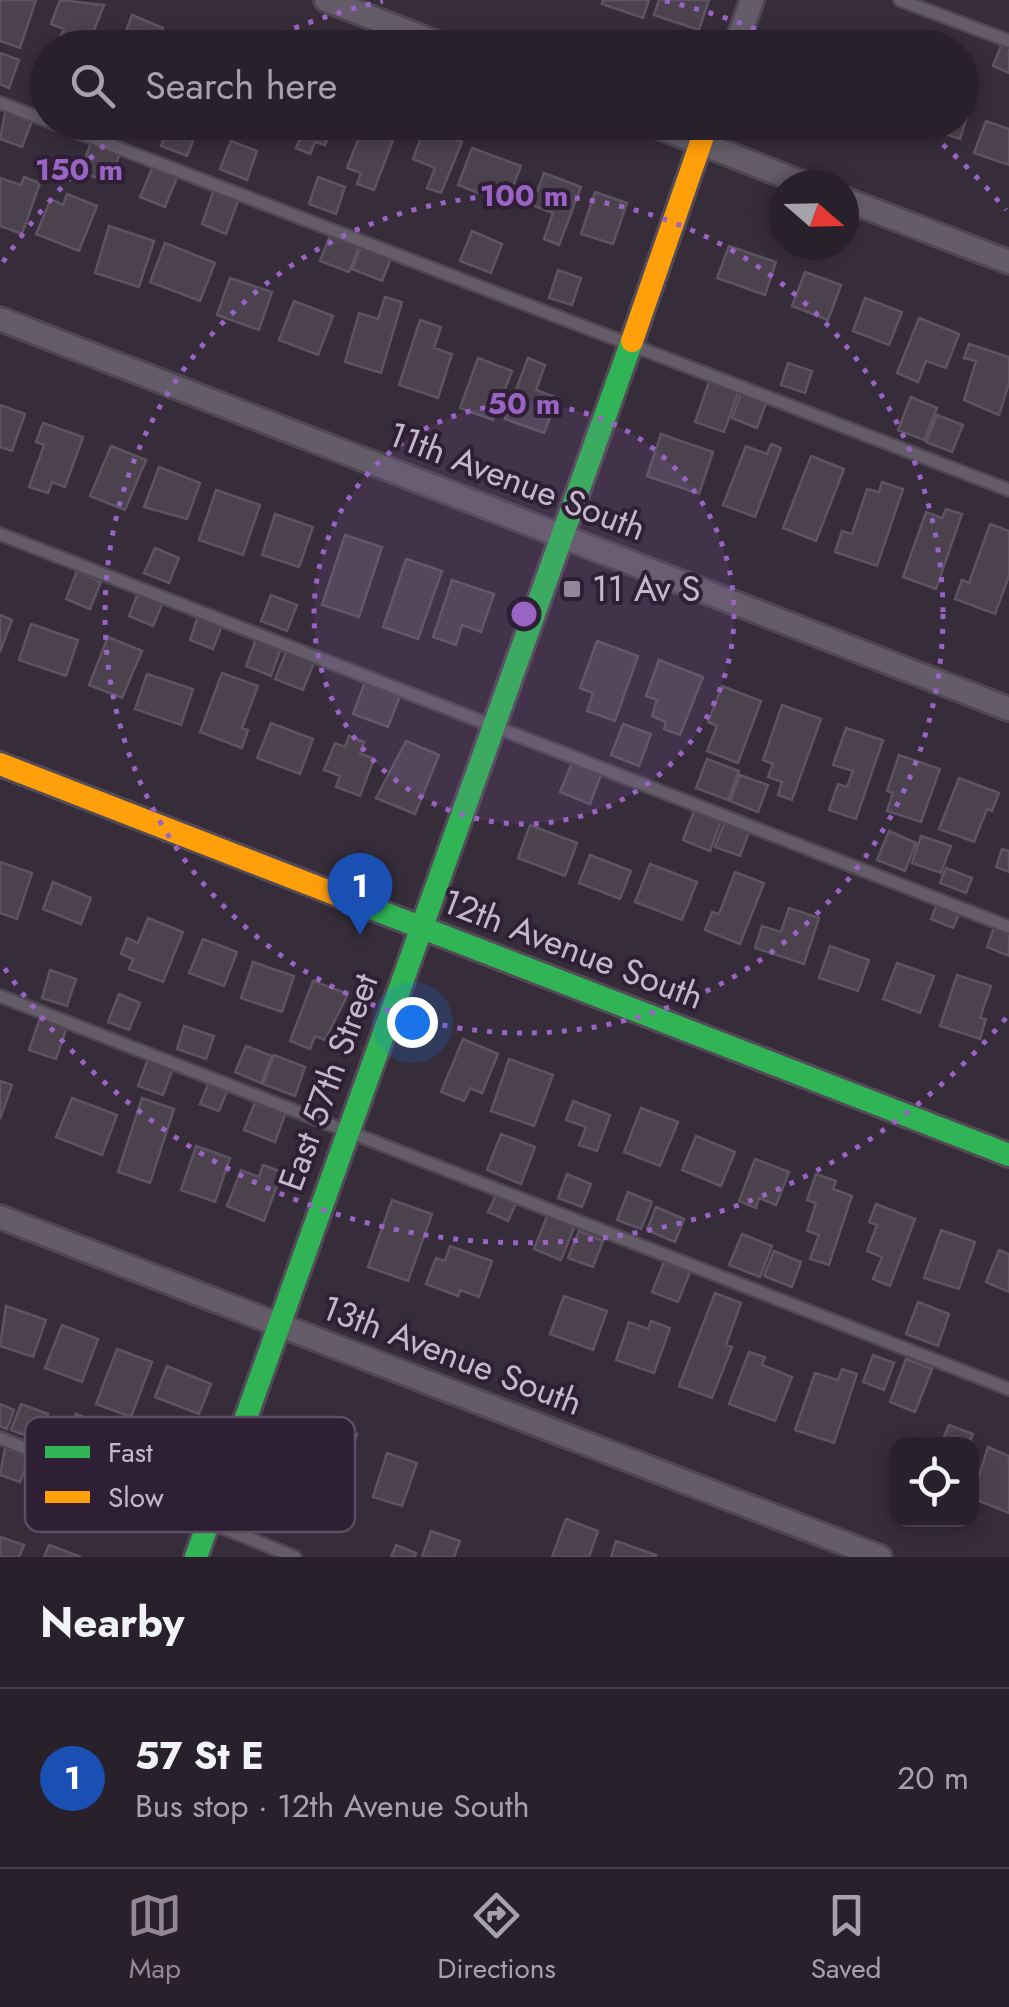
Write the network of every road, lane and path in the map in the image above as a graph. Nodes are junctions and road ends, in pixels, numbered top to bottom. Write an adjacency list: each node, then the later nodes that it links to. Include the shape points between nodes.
1 (326, 0): 4 (street)
2 (752, 0): 5 (street)
3 (900, 0): 6 (lane)
4 (404, 30)
5 (741, 30)
6 (978, 30)
7 (979, 30): 8 (lane)
8 (1009, 42)
9 (0, 103): 10 (lane)
10 (30, 115)
11 (96, 140): 18 (lane)
12 (701, 140): 18 (street, East 57th Street)
13 (718, 140): 14 (street)
14 (778, 170)
15 (859, 205): 16 (street)
16 (1009, 262)
17 (0, 319): 21 (street, 11th Avenue South)
18 (628, 344): 19 (lane); 21 (street, East 57th Street)
19 (1009, 490)
20 (0, 534): 23 (lane)
21 (564, 536): 22 (street, 11th Avenue South); 23 (street, East 57th Street)
22 (1009, 709)
23 (494, 727): 25 (lane); 26 (street, East 57th Street)
24 (0, 764): 26 (street, 12th Avenue South)
25 (1009, 927)
26 (421, 928): 28 (street, East 57th Street); 29 (street, 12th Avenue South)
27 (0, 996): 28 (lane)
28 (347, 1131): 31 (street, East 57th Street); 32 (lane)
29 (1009, 1155)
30 (0, 1217): 31 (street, 13th Avenue South)
31 (278, 1326): 33 (street, East 57th Street); 40 (street, 13th Avenue South)
32 (1009, 1389)
33 (246, 1417)
34 (0, 1438): 35 (lane)
35 (25, 1448)
36 (205, 1532): 38 (street, East 57th Street)
37 (233, 1532): 39 (lane)
38 (196, 1557)
39 (295, 1557)
40 (880, 1557)

